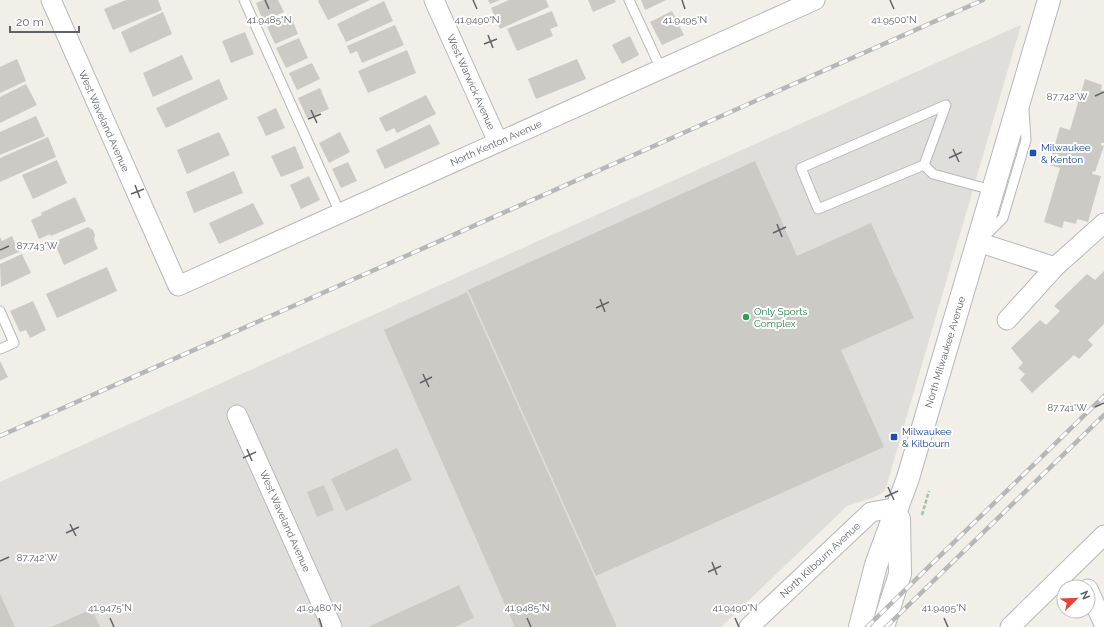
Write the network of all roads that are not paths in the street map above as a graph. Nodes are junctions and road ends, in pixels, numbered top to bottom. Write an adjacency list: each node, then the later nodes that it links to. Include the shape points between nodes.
1 (51, 0): 16 (street, West Waveland Avenue)
2 (244, 0): 12 (lane)
3 (434, 0): 9 (street, West Warwick Avenue)
4 (629, 0): 7 (lane)
5 (814, 0): 7 (street, North Kenton Avenue)
6 (1049, 0): 8 (main road, North Milwaukee Avenue)
7 (660, 69): 9 (street, North Kenton Avenue)
8 (1022, 90): 11 (main road, North Milwaukee Avenue); 14 (lane, via 1026,140 1003,218)
9 (498, 142): 12 (street, North Kenton Avenue)
10 (924, 165): 10 (lane, via 818,209 801,168 946,105); 11 (lane, via 933,174)
11 (992, 190): 14 (main road, North Milwaukee Avenue)
12 (340, 213): 16 (street, North Kenton Avenue)
13 (1104, 223): 15 (street)
14 (978, 242): 15 (street); 21 (main road, North Milwaukee Avenue)
15 (1055, 267): 18 (street)
16 (178, 286)
17 (0, 311): 19 (lane, via 14,343)
18 (1007, 320)
19 (0, 349)
20 (237, 415): 27 (street, West Waveland Avenue)
21 (898, 507): 28 (street, North Kilbourn Avenue, via 871,512); 29 (main road, North Milwaukee Avenue, via 876,565); 30 (main road, North Milwaukee Avenue, via 900,574)
22 (1104, 535): 23 (street)
23 (1076, 562): 24 (street); 31 (street)
24 (1084, 579)
25 (1096, 606): 26 (street)
26 (1104, 624)
27 (332, 627)
28 (749, 627)
29 (860, 627)
30 (883, 627)
31 (1010, 627)

